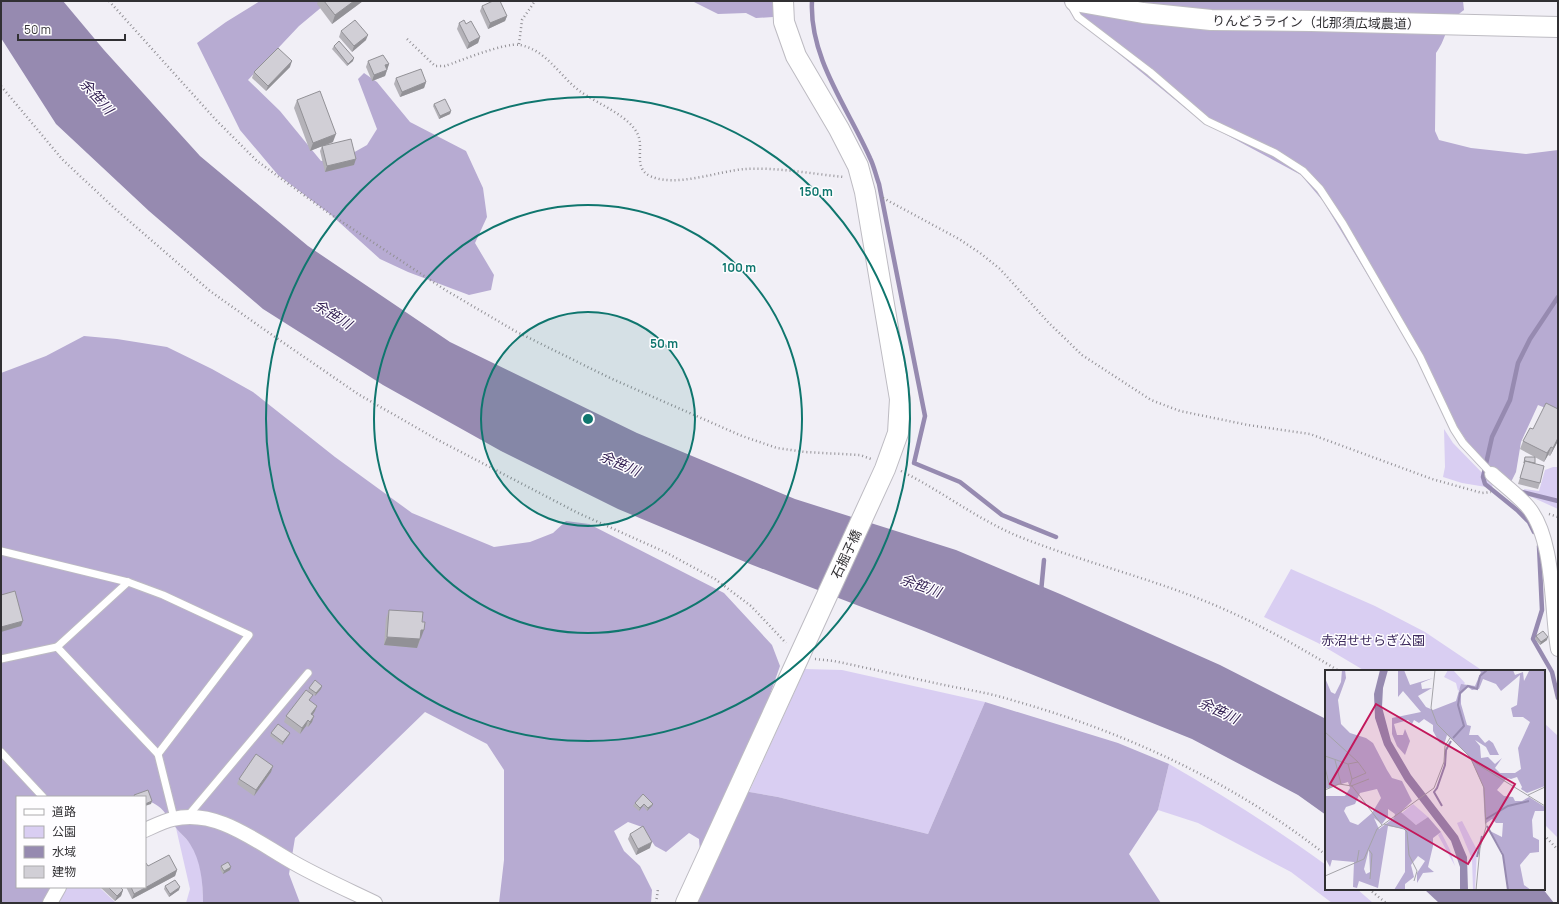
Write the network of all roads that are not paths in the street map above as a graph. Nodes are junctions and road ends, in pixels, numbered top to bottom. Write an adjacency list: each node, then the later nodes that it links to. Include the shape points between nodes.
1 (783, 1): 20 (street, 石掘子橋, via 784,22 796,56 840,129 858,166 863,183 900,399 898,433 886,467)
2 (1068, 1): 5 (lane, via 1078,17 1150,72 1207,121 1275,154 1303,171 1320,189 1344,224 1420,358 1454,429 1463,443)
3 (1075, 1): 4 (street, りんどうライン（北那須広域農道）, via 1143,13 1211,20)
4 (1558, 27)
5 (1492, 474): 9 (street, via 1528,507 1539,524 1546,544)
6 (1, 551): 7 (lane)
7 (128, 582): 8 (lane); 13 (lane, via 163,595 249,635)
8 (58, 647): 10 (lane); 13 (lane)
9 (1558, 649)
10 (1, 658)
11 (308, 673): 15 (lane)
12 (1, 752): 14 (lane)
13 (158, 754): 15 (lane)
14 (41, 796)
15 (180, 818): 16 (street); 19 (street, via 220,822 235,828 297,864)
16 (146, 830)
17 (58, 888): 18 (street)
18 (50, 903)
19 (375, 903)
20 (686, 903)

